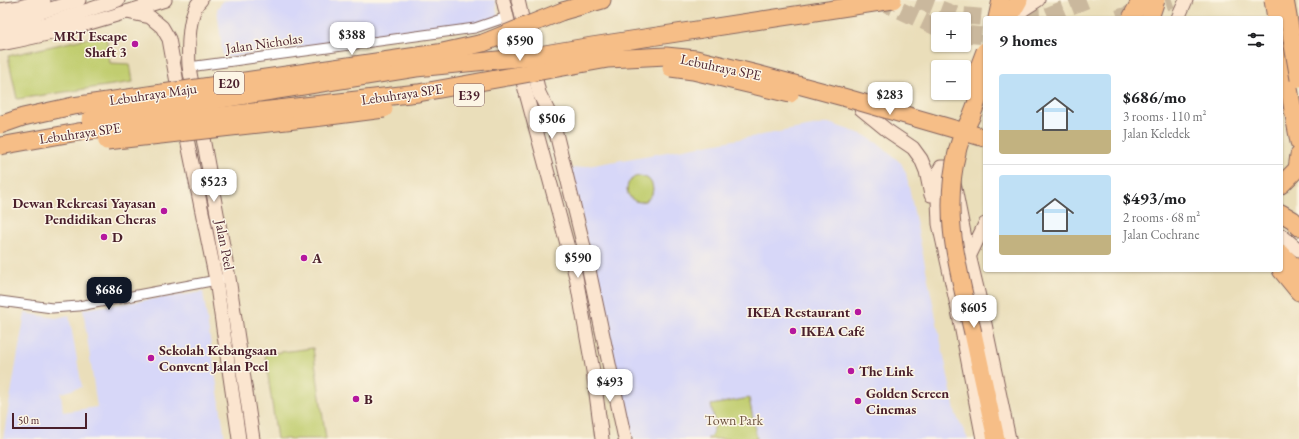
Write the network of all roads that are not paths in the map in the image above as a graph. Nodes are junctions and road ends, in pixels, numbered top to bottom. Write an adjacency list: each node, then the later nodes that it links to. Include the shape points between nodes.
1 (44, 0): 20 (street)
2 (79, 0): 32 (street)
3 (118, 0): 33 (street, via 49,24)
4 (165, 0): 22 (street)
5 (201, 0): 38 (street, Jalan Peel, via 191,18)
6 (503, 0): 31 (street)
7 (518, 0): 78 (street, via 540,93 556,133 582,237)
8 (586, 0): 21 (highway)
9 (602, 0): 21 (highway)
10 (893, 0): 36 (highway, bridge)
11 (1001, 0): 23 (highway)
12 (1019, 0): 24 (highway)
13 (1038, 0): 25 (street)
14 (1141, 0): 26 (highway, bridge)
15 (1156, 0): 27 (highway, bridge)
16 (1181, 0): 28 (street)
17 (1186, 0): 29 (street)
18 (1273, 0): 30 (highway, bridge)
19 (1285, 0): 39 (highway, bridge)
20 (0, 10)
21 (563, 11): 43 (highway, Lebuhraya Maju / E20, bridge, via 483,43 452,50 73,106 23,116)
22 (127, 12): 34 (street); 57 (street, Jalan Peel, via 150,17 162,27 169,39)
23 (997, 16)
24 (1010, 16)
25 (1017, 16)
26 (1132, 16)
27 (1151, 16)
28 (1177, 16)
29 (1178, 16)
30 (1276, 16)
31 (507, 17): 38 (street, Jalan Nicholas, via 475,28); 77 (street, via 576,277)
32 (0, 22)
33 (0, 34)
34 (0, 44)
35 (983, 56): 53 (highway, bridge, via 974,80)
36 (528, 57): 42 (highway, bridge, via 557,60 642,57 689,62 735,71); 49 (highway, Lebuhraya Maju / E20, bridge, via 416,68 81,121 20,134)
37 (1283, 57): 50 (highway)
38 (189, 67): 54 (street, Jalan Peel)
39 (1299, 79)
40 (983, 85): 53 (highway, bridge)
41 (844, 97): 44 (highway, bridge); 47 (highway, Lebuhraya SPE / E39, bridge); 52 (highway, Lebuhraya SPE / E39, bridge, via 696,59 666,56 608,59 418,93 78,132)
42 (861, 108): 46 (highway); 60 (street, via 888,131 914,148 921,158)
43 (0, 125)
44 (983, 126)
45 (983, 126): 46 (highway, bridge)
46 (929, 128): 48 (highway); 51 (highway, Lebuhraya SPE / E39); 56 (highway, Lebuhraya SPE / E39, bridge, via 693,71 666,67 610,68 414,105 322,118 80,144)
47 (983, 138)
48 (983, 139)
49 (0, 141)
50 (1299, 142)
51 (983, 145)
52 (0, 146)
53 (958, 148): 80 (highway, bridge, via 952,182 951,221 954,253)
54 (206, 155): 57 (street); 69 (street, Jalan Peel)
55 (1299, 155): 58 (highway, via 1297,169)
56 (0, 156)
57 (190, 157): 70 (street, Jalan Peel)
58 (1283, 183)
59 (1283, 214): 61 (highway)
60 (939, 224): 66 (street, via 937,175 941,167 948,167 952,173); 74 (street)
61 (1299, 227)
62 (983, 228): 66 (street)
63 (1283, 237): 64 (street)
64 (1299, 250)
65 (1283, 255): 68 (highway)
66 (969, 257): 73 (street)
67 (1283, 272): 71 (highway)
68 (1299, 272)
69 (229, 278): 70 (street); 76 (street, Jalan Peel)
70 (216, 280): 72 (street, via 79,306 52,308); 75 (street, Jalan Peel)
71 (1299, 292)
72 (0, 301)
73 (981, 305): 74 (street, via 970,296 960,299); 81 (street)
74 (958, 310): 79 (street)
75 (239, 439)
76 (253, 439)
77 (602, 439)
78 (625, 439)
79 (983, 439)
80 (996, 439)
81 (1009, 439)

